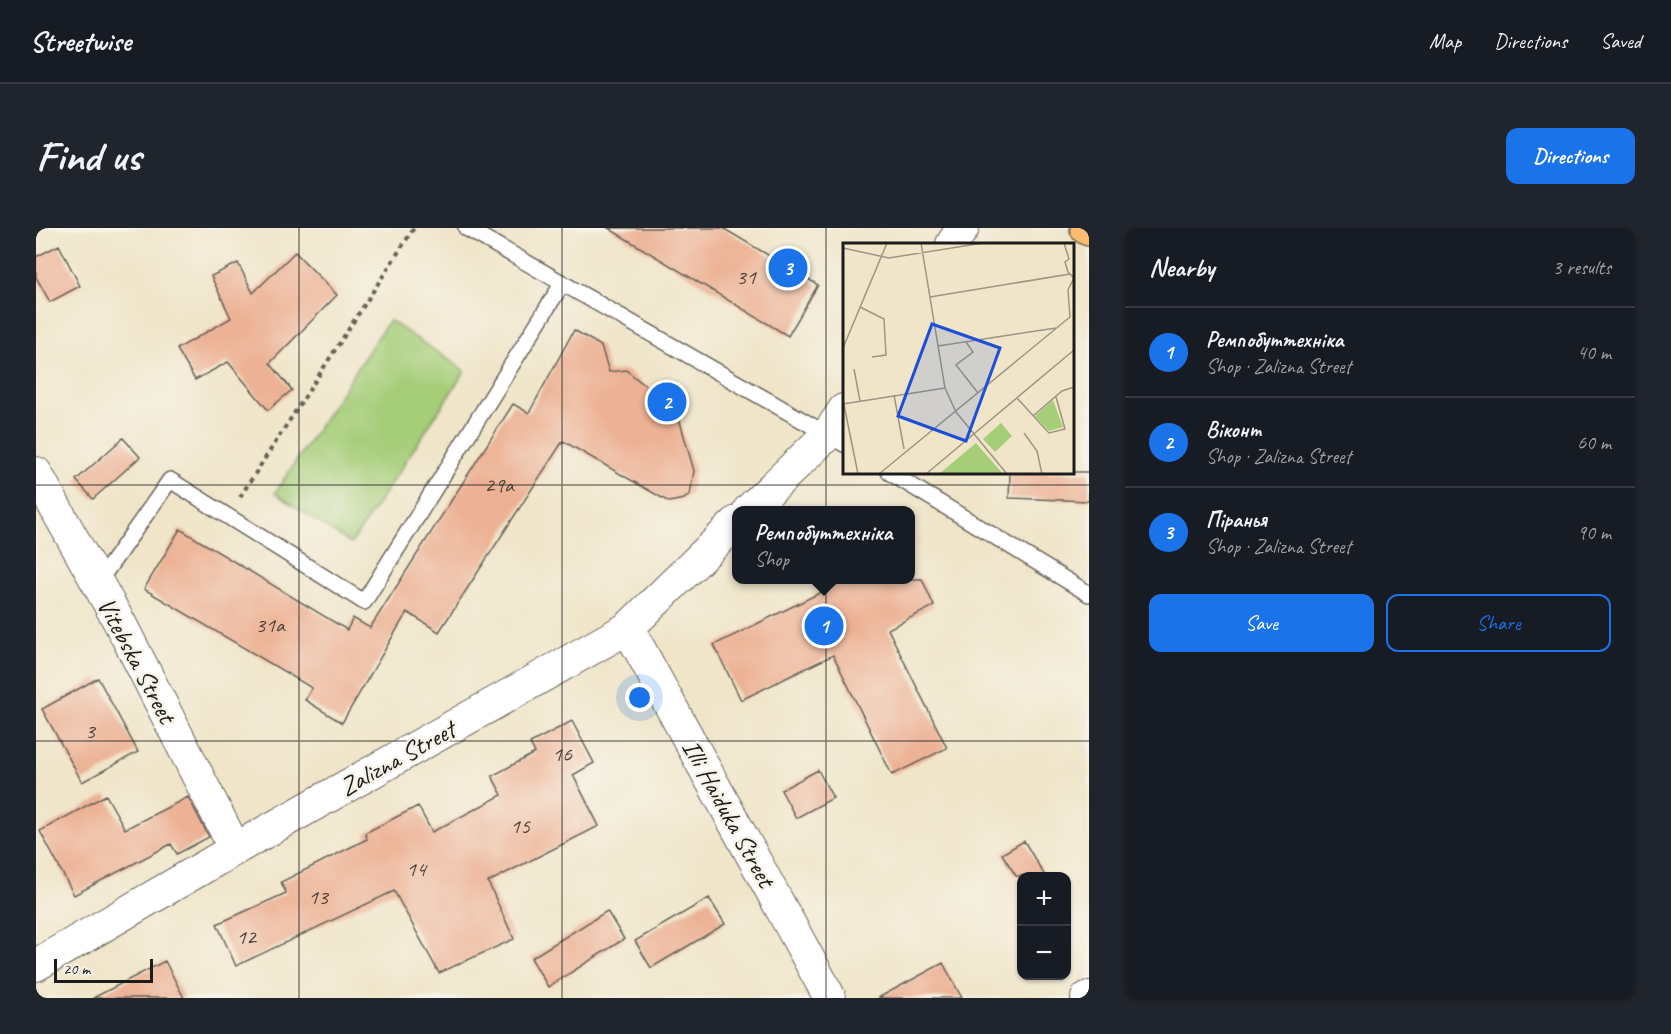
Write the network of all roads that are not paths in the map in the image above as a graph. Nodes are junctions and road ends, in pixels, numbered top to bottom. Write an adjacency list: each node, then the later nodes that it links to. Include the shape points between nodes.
1 (466, 228): 4 (lane)
2 (963, 228): 3 (street)
3 (953, 243)
4 (561, 284): 5 (lane); 10 (lane, via 364,602 170,480)
5 (839, 429): 8 (street)
6 (36, 473): 10 (street, Vitebska Street)
7 (892, 474): 11 (lane)
8 (753, 506)
9 (732, 527): 12 (street, Zalizna Street)
10 (97, 584): 13 (street, Vitebska Street)
11 (1089, 594)
12 (628, 628): 13 (street, Zalizna Street); 15 (street, Illi Haiduka Street)
13 (235, 849): 14 (street, Zalizna Street)
14 (36, 965)
15 (830, 998)

